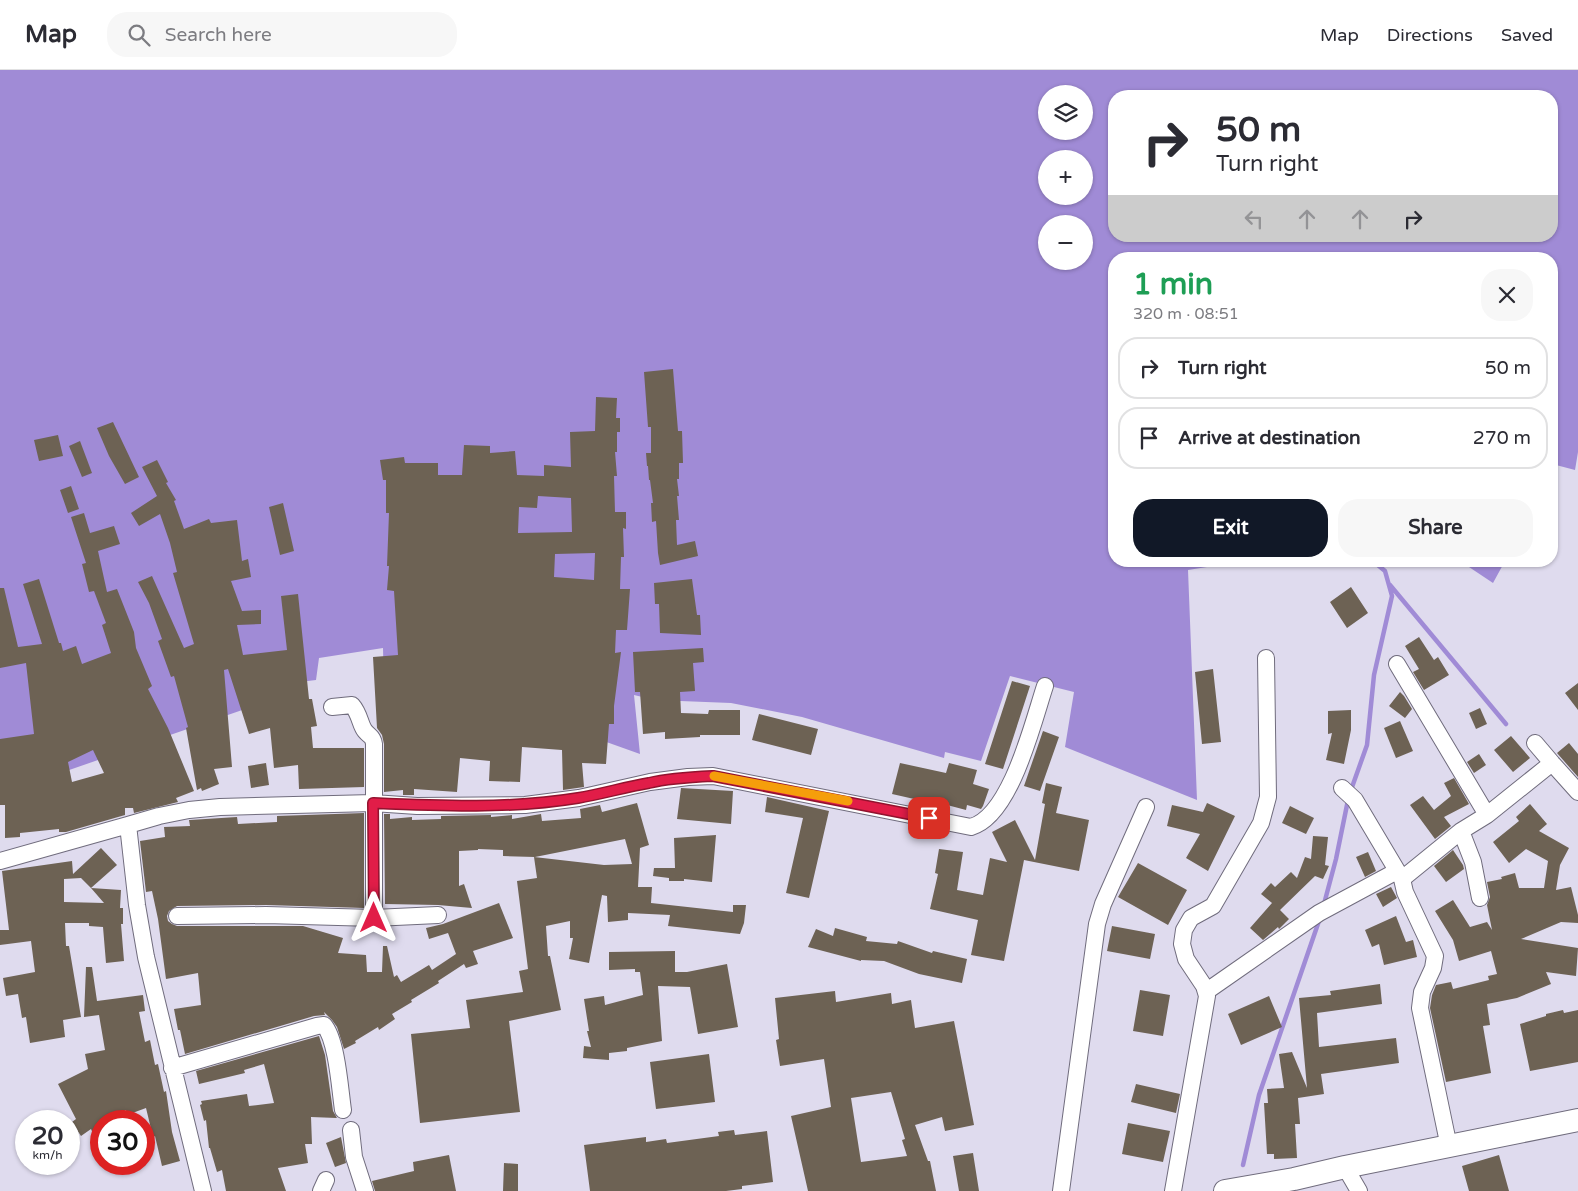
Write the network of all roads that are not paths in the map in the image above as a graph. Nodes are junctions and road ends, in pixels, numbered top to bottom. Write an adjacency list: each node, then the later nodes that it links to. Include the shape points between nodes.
1 (1266, 658): 20 (street, via 1266,811 1213,906 1191,918 1182,937 1186,959)
2 (1397, 664): 11 (street)
3 (1045, 686): 9 (street, via 1007,793 982,822 971,827 713,776 650,782 579,798 526,805)
4 (332, 707): 9 (street, via 352,705 364,730 371,734)
5 (1535, 744): 6 (street)
6 (1552, 763): 8 (street); 11 (street)
7 (1347, 792): 15 (street)
8 (1578, 792)
9 (373, 803): 12 (street, via 220,807 189,810); 19 (street)
10 (1146, 807): 29 (street, via 1097,924)
11 (1487, 815): 13 (street)
12 (128, 825): 14 (street); 21 (street, via 146,957)
13 (1461, 831): 15 (street); 16 (street, via 1474,862)
14 (0, 861)
15 (1400, 875): 20 (street, via 1319,913); 25 (street, via 1435,956 1422,992 1420,1008)
16 (1480, 898)
17 (438, 915): 19 (street)
18 (177, 916): 19 (street)
19 (374, 918)
20 (1206, 991): 30 (street)
21 (172, 1068): 22 (street, via 324,1025 329,1031 334,1053); 27 (street)
22 (343, 1110)
23 (1578, 1120): 25 (main road)
24 (351, 1130): 28 (street, via 354,1157)
25 (1449, 1147): 26 (main road)
26 (1345, 1167): 31 (main road); 32 (street)
27 (203, 1191)
28 (365, 1191)
29 (1062, 1191)
30 (1173, 1191)
31 (1225, 1191)
32 (1359, 1191)

